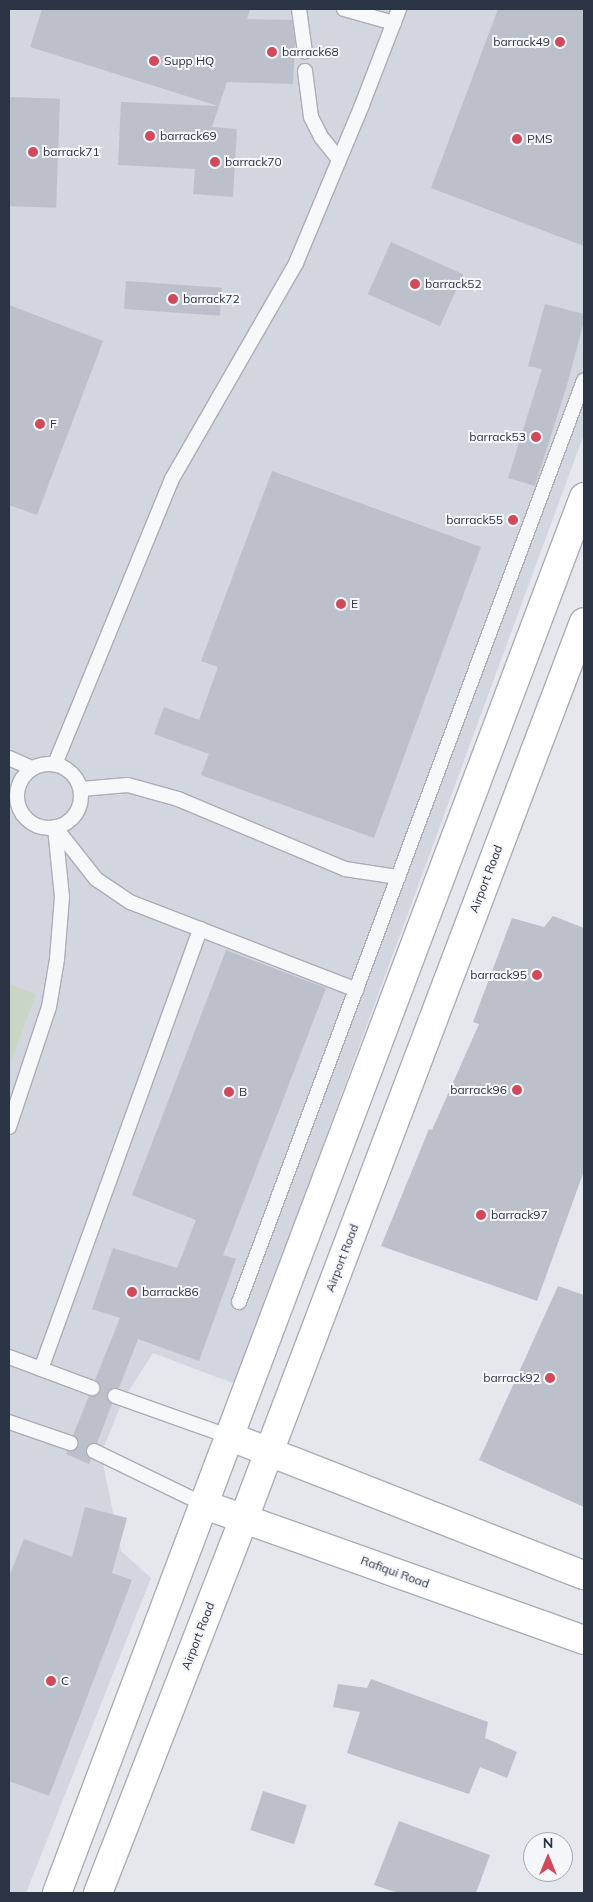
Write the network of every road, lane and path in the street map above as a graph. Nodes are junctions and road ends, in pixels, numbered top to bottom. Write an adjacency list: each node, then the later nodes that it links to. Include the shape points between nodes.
1 (299, 9): 5 (lane)
2 (344, 9): 4 (lane)
3 (399, 9): 4 (lane)
4 (394, 23): 7 (lane)
5 (305, 52)
6 (306, 71): 7 (lane, via 311,117 321,137)
7 (338, 158): 12 (lane, via 296,263 172,479)
8 (584, 380): 17 (lane)
9 (584, 498): 27 (main road)
10 (584, 622): 30 (main road, Airport Road)
11 (9, 758): 13 (lane)
12 (55, 764): 13 (lane); 14 (lane, via 67,769)
13 (31, 768): 15 (lane, via 22,777)
14 (81, 789): 16 (lane, via 81,802 76,814); 17 (lane, via 128,785 178,800 345,868)
15 (13, 800): 16 (lane, via 30,822 42,827)
16 (55, 827): 18 (lane, via 96,879 130,902); 20 (lane, via 62,897 57,960 49,1007)
17 (398, 877): 19 (lane)
18 (200, 929): 19 (lane); 23 (lane)
19 (357, 990): 21 (lane)
20 (9, 1127)
21 (239, 1302)
22 (9, 1357): 23 (lane)
23 (41, 1369): 24 (lane)
24 (92, 1388)
25 (115, 1396): 27 (lane)
26 (9, 1422): 28 (lane)
27 (231, 1437): 30 (main road); 31 (main road)
28 (70, 1443)
29 (94, 1451): 31 (lane)
30 (267, 1453): 32 (main road, Airport Road); 33 (main road)
31 (205, 1505): 32 (main road, Rafiqui Road); 35 (main road)
32 (244, 1518): 34 (main road, Rafiqui Road); 36 (main road, Airport Road)
33 (584, 1575)
34 (584, 1640)
35 (57, 1893)
36 (98, 1893)

